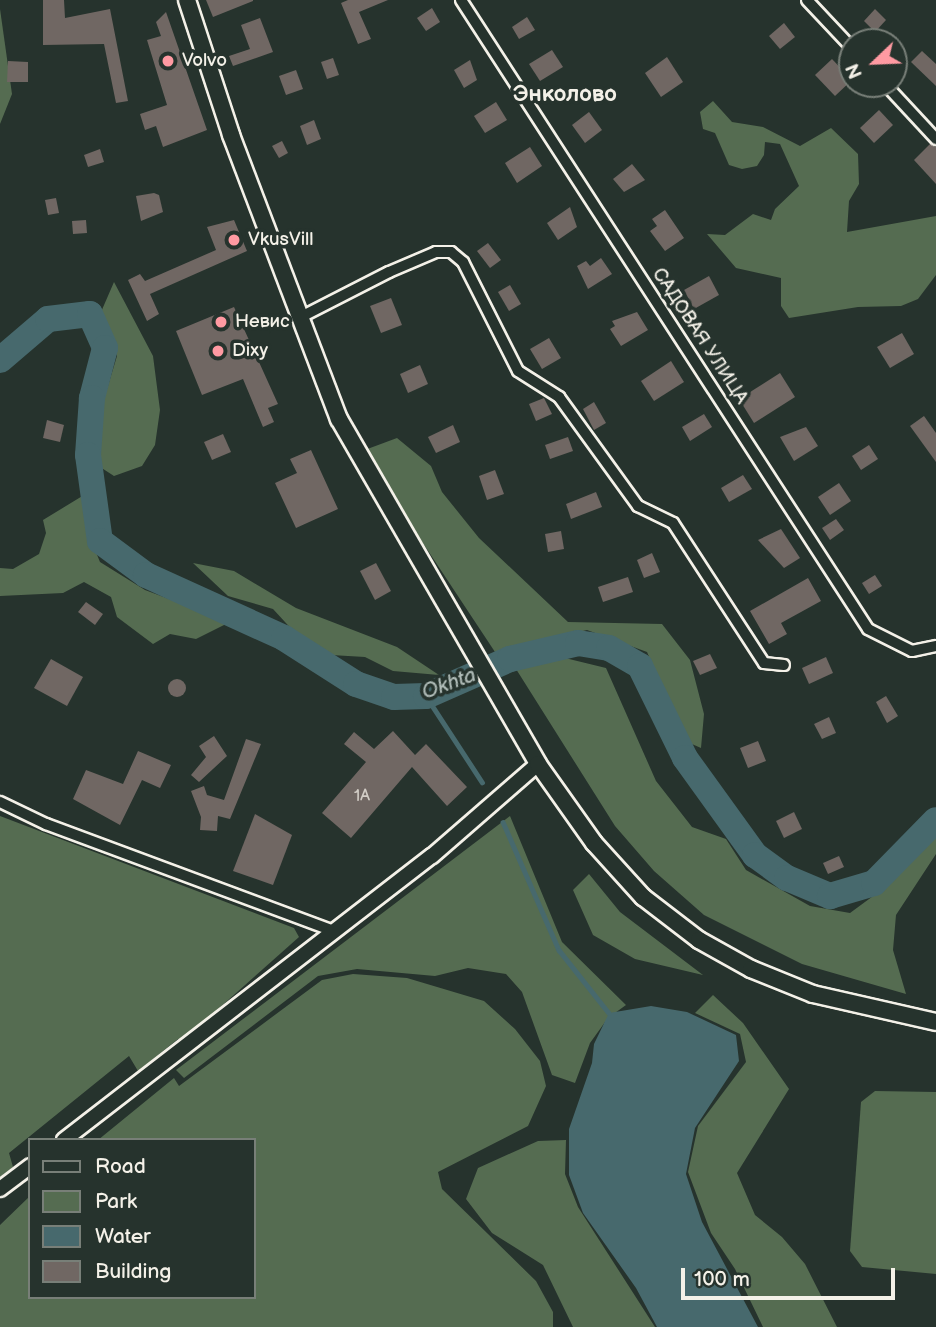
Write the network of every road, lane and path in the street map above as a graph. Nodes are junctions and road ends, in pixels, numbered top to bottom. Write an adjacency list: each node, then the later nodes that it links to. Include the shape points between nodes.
1 (187, 0): 7 (main road)
2 (461, 0): 8 (street, САДОВАЯ УЛИЦА, via 868,629 912,651)
3 (807, 0): 4 (street)
4 (838, 33)
5 (898, 98): 6 (street)
6 (936, 139)
7 (299, 318): 9 (street, via 436,252 451,252 463,262 518,371 559,397 638,506 673,523 764,663); 10 (main road, via 339,419)
8 (936, 646)
9 (784, 665)
10 (538, 764): 12 (street); 13 (main road, via 594,843 643,897 699,940 751,969 813,994)
11 (0, 802): 12 (street, via 46,824)
12 (334, 931): 14 (street)
13 (936, 1022)
14 (67, 1138)
15 (28, 1168): 16 (street)
16 (0, 1189)

